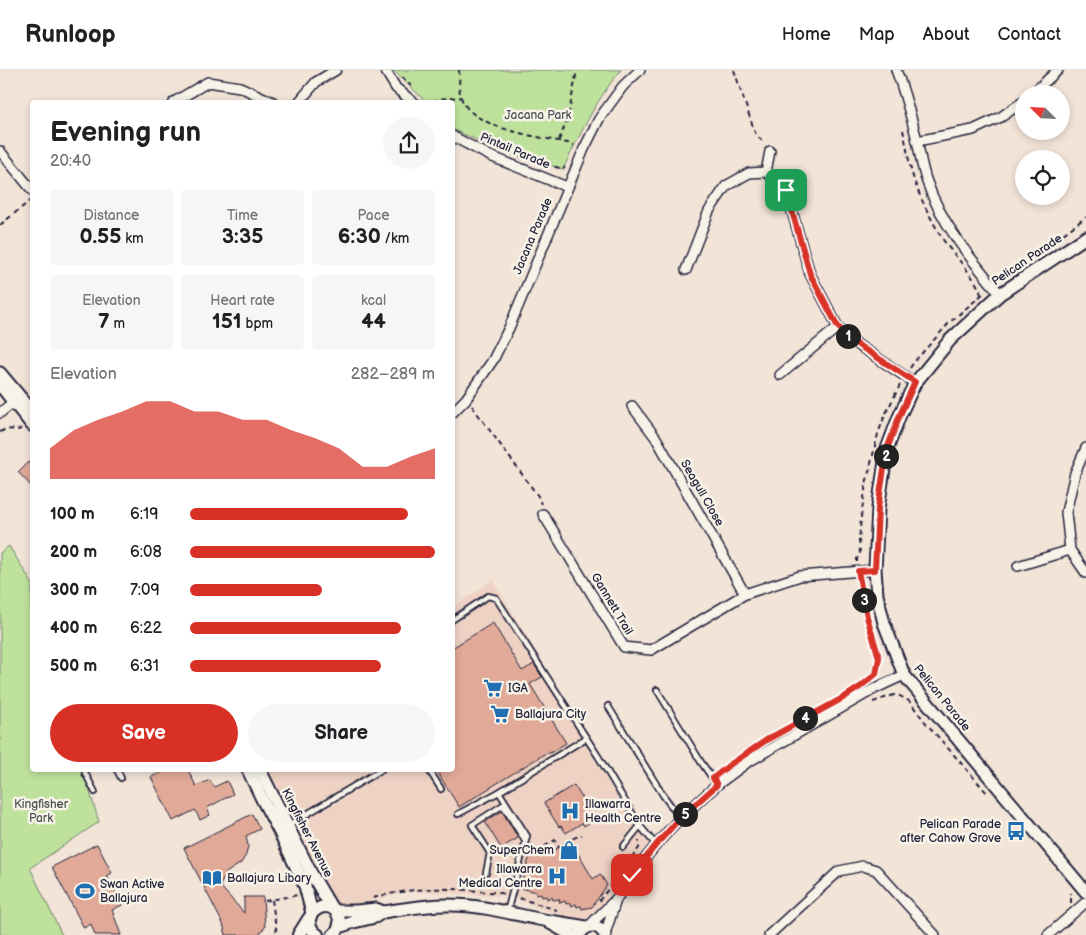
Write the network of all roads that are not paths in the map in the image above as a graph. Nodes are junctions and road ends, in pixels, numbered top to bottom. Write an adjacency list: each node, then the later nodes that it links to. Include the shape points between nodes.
1 (336, 70): 9 (street, via 316,82)
2 (384, 70): 10 (street, via 396,88)
3 (640, 70): 17 (street, Jacana Parade, via 623,86 599,119)
4 (896, 70): 13 (street)
5 (1058, 70): 6 (street)
6 (1042, 85)
7 (177, 100): 8 (street, via 208,82 240,87)
8 (269, 100)
9 (300, 100)
10 (411, 100)
11 (1015, 107): 13 (street, via 973,130)
12 (455, 138): 17 (street, Pintail Parade, via 490,156)
13 (917, 141): 21 (street, via 935,202 968,256)
14 (0, 151): 18 (street)
15 (770, 151): 16 (street)
16 (766, 172): 20 (street, via 749,173 726,186 710,211); 22 (street, via 786,190 810,274)
17 (568, 186): 29 (street, Jacana Parade, via 493,360)
18 (30, 188)
19 (1085, 239): 21 (street, Pelican Parade)
20 (686, 270)
21 (997, 290): 25 (street, Pelican Parade)
22 (838, 327): 24 (street); 25 (street, via 858,345)
23 (0, 373): 27 (street)
24 (780, 374)
25 (915, 382): 36 (street, Pelican Parade, via 887,449 878,508)
26 (0, 385): 27 (street)
27 (17, 399): 30 (street); 31 (street)
28 (632, 406): 38 (street, Seagull Close, via 656,438)
29 (455, 410)
30 (0, 413)
31 (30, 416)
32 (1086, 448): 34 (street, via 1075,473 1066,512)
33 (543, 514): 38 (street, Gannett Trail, via 624,648 651,650)
34 (1070, 550): 35 (street); 37 (street)
35 (1018, 566)
36 (875, 570): 38 (street, Gannett Trail, via 800,576); 40 (street, Pelican Parade, via 884,623)
37 (1086, 573)
38 (745, 594)
39 (455, 618): 43 (lane, via 488,596 496,598)
40 (904, 675): 51 (street, via 748,762); 63 (street, Pelican Parade)
41 (657, 690): 51 (lane)
42 (608, 706): 56 (lane)
43 (586, 738): 54 (lane); 57 (lane)
44 (85, 772): 53 (lane)
45 (118, 772): 50 (lane)
46 (249, 772): 58 (street, Kingfisher Avenue, via 263,801)
47 (261, 772): 58 (street, Kingfisher Avenue)
48 (377, 772): 58 (lane)
49 (430, 772): 52 (lane)
50 (121, 778)
51 (717, 785): 56 (street)
52 (441, 789)
53 (95, 792)
54 (499, 792): 55 (lane); 59 (lane)
55 (458, 814)
56 (680, 818): 60 (street)
57 (640, 826): 60 (lane); 61 (lane)
58 (284, 828): 66 (street, Kingfisher Avenue); 69 (street, Kingfisher Avenue)
59 (526, 838): 62 (lane, via 503,805 472,825 490,854); 68 (lane)
60 (656, 845): 64 (street)
61 (623, 847)
62 (486, 873)
63 (1086, 892)
64 (617, 898): 71 (street); 73 (street)
65 (1086, 902): 79 (street)
66 (333, 909): 67 (street); 69 (street, via 327,906 318,908); 72 (street, via 340,921)
67 (382, 912): 68 (street, via 451,904); 72 (street, via 376,918 354,922)
68 (507, 912): 70 (street)
69 (311, 916): 74 (main road); 75 (street, Kingfisher Avenue, via 310,925)
70 (547, 921): 71 (street); 76 (street)
71 (585, 930): 73 (street, via 596,926)
72 (336, 931)
73 (605, 934)
74 (299, 935)
75 (316, 935)
76 (571, 935)
77 (769, 935): 78 (street, via 839,871 863,866 876,870)
78 (935, 935)
79 (1048, 935)

